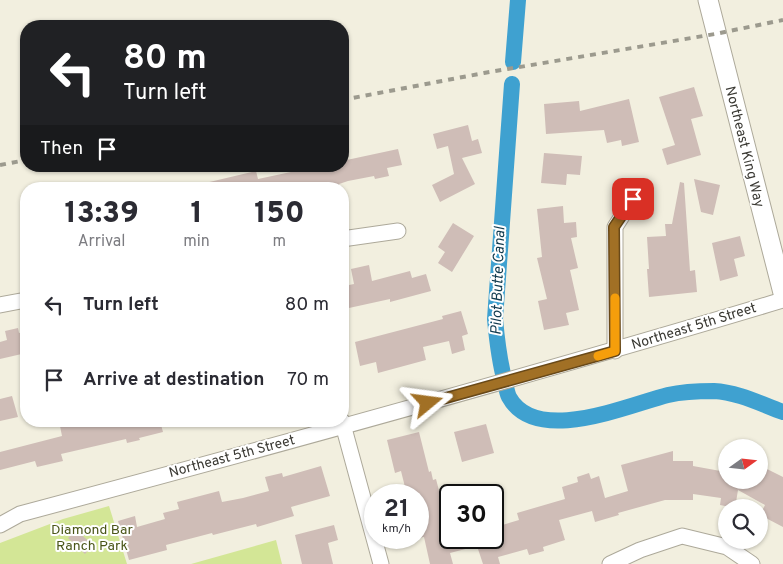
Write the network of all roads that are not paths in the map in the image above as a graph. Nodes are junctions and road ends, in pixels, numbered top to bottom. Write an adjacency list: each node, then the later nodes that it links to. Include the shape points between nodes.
1 (708, 0): 5 (street, Northeast King Way)
2 (633, 199): 9 (street, via 614,227)
3 (398, 231): 4 (street)
4 (349, 239)
5 (783, 294)
6 (783, 300): 9 (street, Northeast 5th Street)
7 (20, 301): 8 (street)
8 (0, 305)
9 (615, 351): 10 (street, Northeast 5th Street)
10 (349, 422)
11 (332, 427): 13 (street, Northeast 5th Street, via 20,514)
12 (344, 427): 14 (street)
13 (0, 525)
14 (381, 564)
15 (610, 564): 16 (street, via 682,536 727,546)
16 (752, 564)

